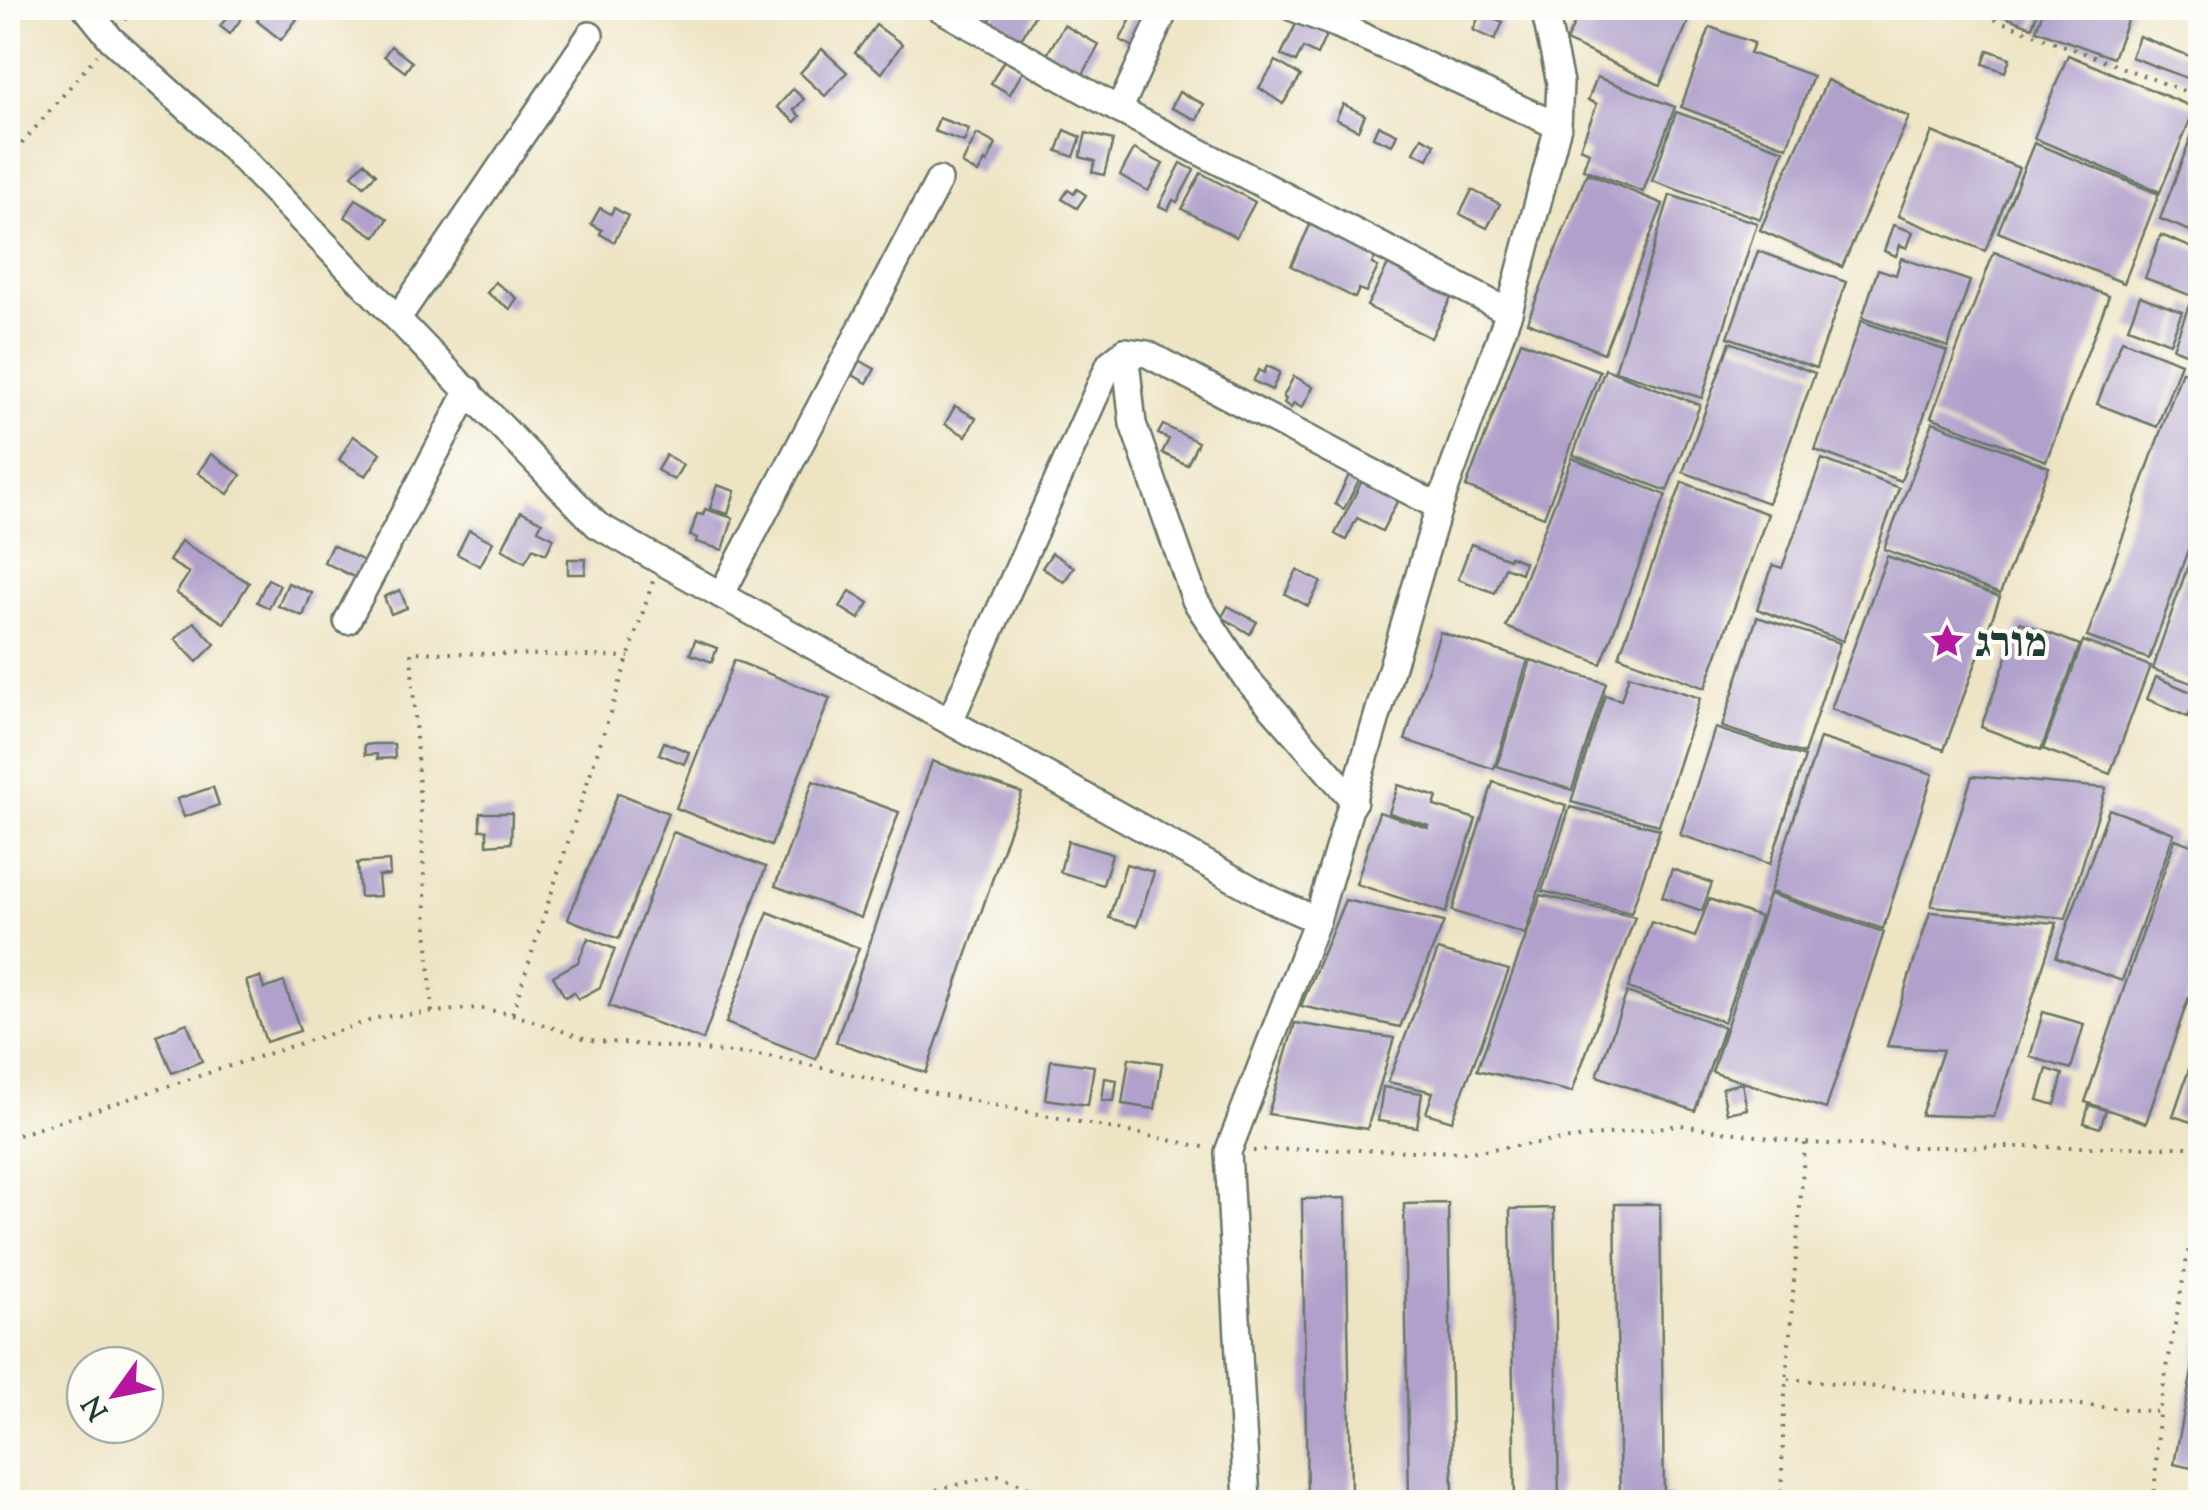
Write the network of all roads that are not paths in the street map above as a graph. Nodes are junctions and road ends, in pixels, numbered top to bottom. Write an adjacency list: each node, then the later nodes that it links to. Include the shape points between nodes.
1 (86, 8): 11 (street)
2 (940, 8): 7 (street)
3 (1166, 8): 7 (street)
4 (1293, 8): 8 (street)
5 (1544, 8): 8 (street, via 1560,83)
6 (590, 34): 11 (street)
7 (1119, 110): 10 (street)
8 (1558, 126): 10 (street)
9 (939, 180): 15 (street)
10 (1510, 312): 14 (street)
11 (398, 318): 13 (street)
12 (1125, 351): 14 (street, via 1147,354); 17 (street, via 1110,363); 18 (street, via 1133,424 1196,600 1246,678)
13 (469, 390): 15 (street, via 597,525); 16 (street)
14 (1439, 507): 18 (street)
15 (720, 595): 17 (street)
16 (346, 621)
17 (950, 721): 19 (street)
18 (1354, 801): 19 (street)
19 (1318, 920): 20 (street, via 1228,1152)
20 (1247, 1502)

